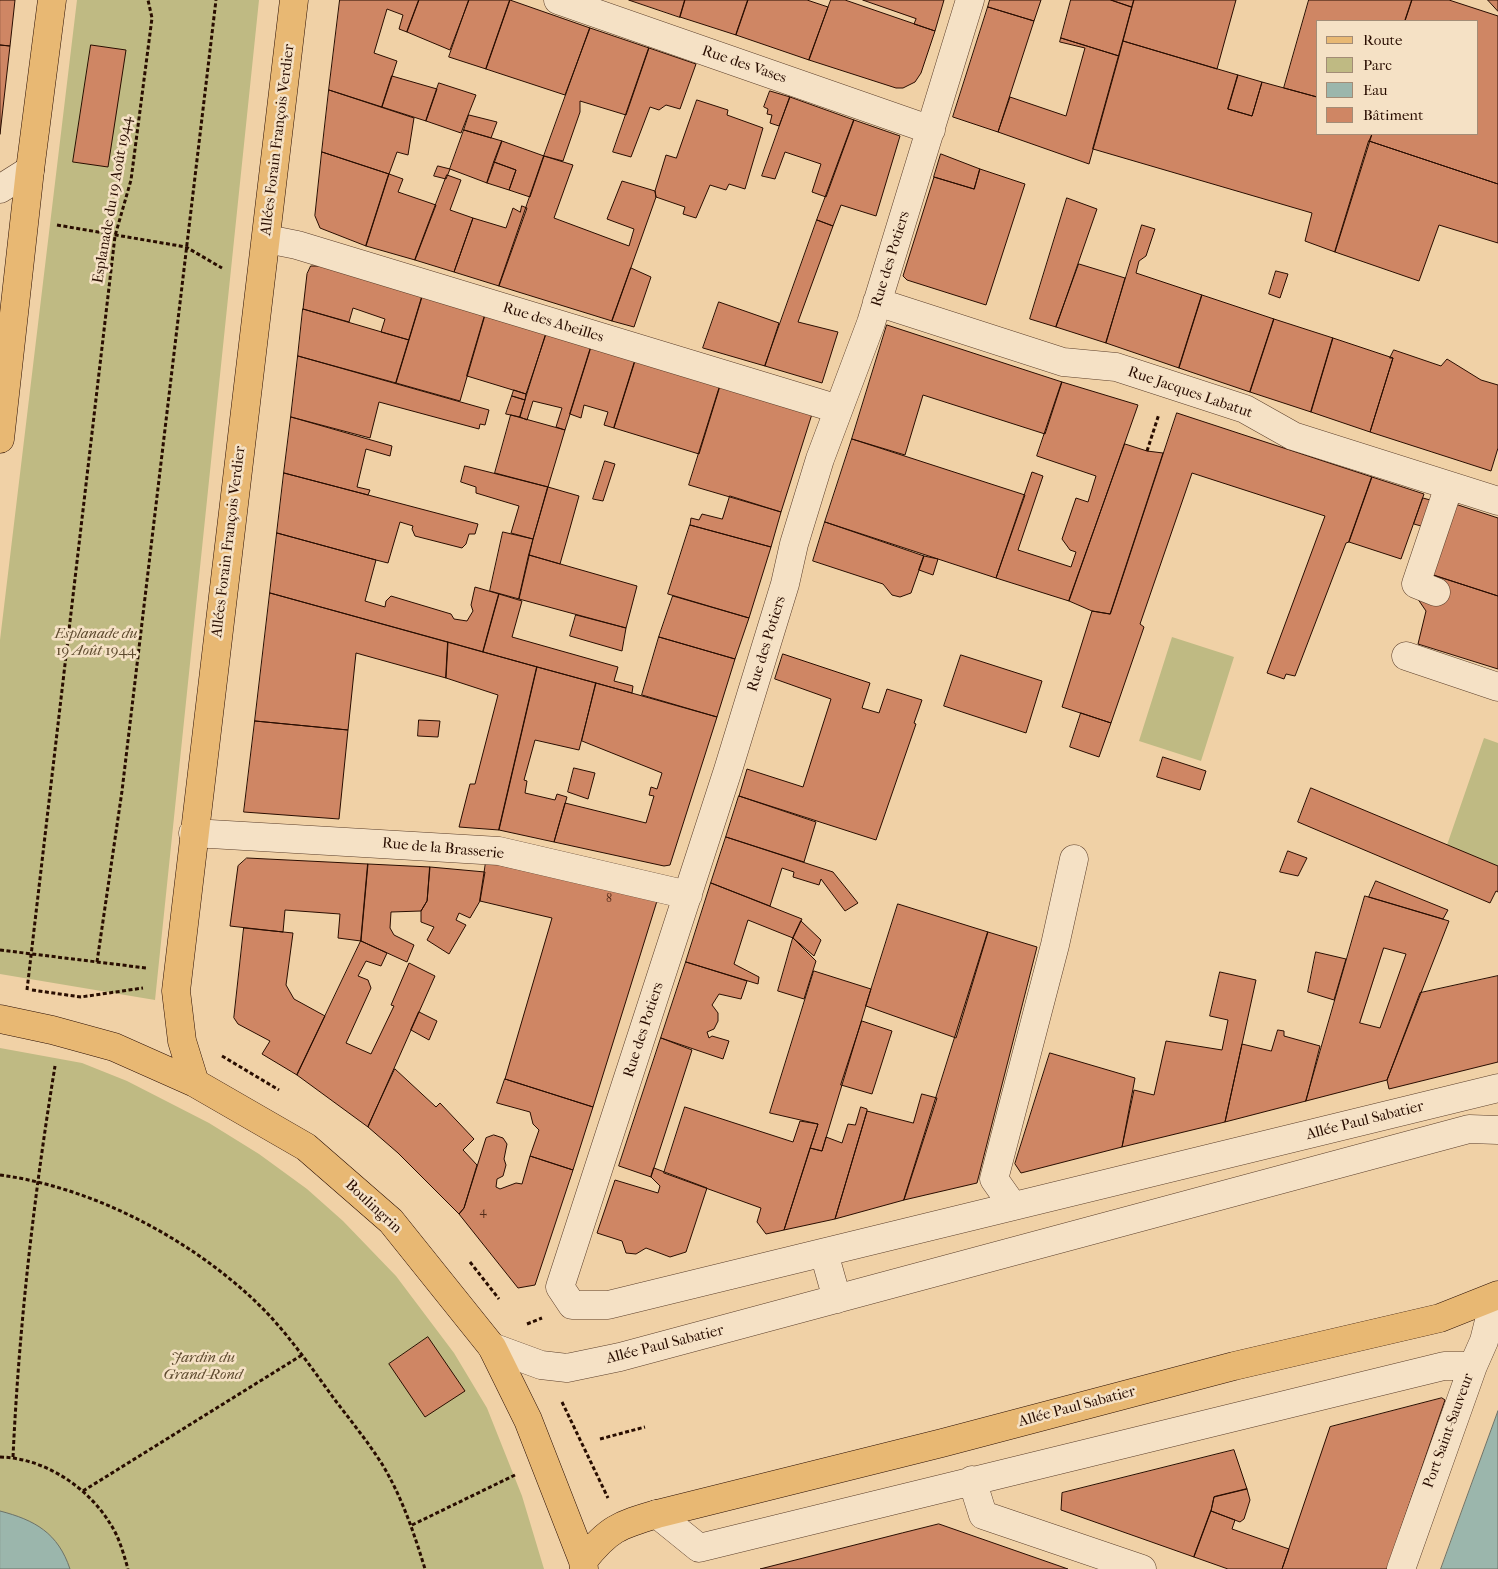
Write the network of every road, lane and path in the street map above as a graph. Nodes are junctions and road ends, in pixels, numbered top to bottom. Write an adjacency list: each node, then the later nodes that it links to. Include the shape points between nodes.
1 (52, 0): 8 (main road)
2 (148, 0): 11 (path, Esplanade du 19 Août 1944, via 152,18 131,180)
3 (216, 0): 13 (path)
4 (294, 0): 12 (main road, Allées Forain François Verdier)
5 (558, 0): 7 (street, Rue des Vases)
6 (970, 0): 7 (street, Rue des Potiers)
7 (931, 130): 15 (street, Rue des Potiers)
8 (30, 170): 9 (street); 16 (main road)
9 (0, 189)
10 (53, 224): 11 (path)
11 (115, 236): 13 (path); 28 (path, Esplanade du 19 Août 1944)
12 (267, 239): 17 (street, Rue des Abeilles, via 298,245); 24 (main road, Allées Forain François Verdier)
13 (186, 247): 14 (path); 29 (path, via 122,791)
14 (222, 268)
15 (877, 302): 17 (street, Rue des Potiers); 19 (street, Rue Jacques Labatut, via 1063,362 1116,367 1245,408 1293,436)
16 (6, 327): 18 (main road)
17 (838, 409): 26 (street, Rue des Potiers)
18 (0, 439)
19 (1449, 486): 20 (street, Rue Jacques Labatut); 21 (street, via 1416,584)
20 (1498, 501)
21 (1436, 592)
22 (1406, 656): 23 (street)
23 (1498, 687)
24 (193, 832): 26 (street, Rue de la Brasserie, via 499,851); 36 (main road, Allées Forain François Verdier, via 176,991 182,1041)
25 (1074, 859): 41 (street, via 994,1179)
26 (688, 895): 43 (street, Rue des Potiers)
27 (0, 950): 28 (path)
28 (32, 954): 29 (path); 32 (path, Esplanade du 19 Août 1944)
29 (97, 962): 30 (path)
30 (150, 969)
31 (152, 986): 32 (path, via 107,995 82,996)
32 (27, 989): 33 (path, Esplanade du 19 Août 1944)
33 (26, 994)
34 (0, 1019): 36 (main road, Boulingrin, via 114,1047)
35 (56, 1058): 40 (path)
36 (195, 1083): 46 (main road, Boulingrin, via 306,1147 392,1221)
37 (1498, 1088): 41 (street, Allée Paul Sabatier)
38 (1498, 1130): 45 (street, Allée Paul Sabatier, via 1470,1129)
39 (0, 1175): 40 (path)
40 (36, 1180): 47 (path, via 105,1204 171,1237 255,1300); 53 (path, via 16,1385)
41 (1013, 1206): 42 (street, Allée Paul Sabatier)
42 (824, 1253): 43 (street, Allée Paul Sabatier, via 608,1305 572,1305); 45 (street)
43 (560, 1287)
44 (1496, 1296): 49 (street, Port Saint-Sauveur, via 1484,1341); 58 (main road, Allée Paul Sabatier, via 1440,1318 1234,1366)
45 (837, 1299): 48 (street, Allée Paul Sabatier, via 620,1357 567,1368)
46 (492, 1347): 48 (street, Allée Paul Sabatier); 60 (main road, Boulingrin, via 528,1420)
47 (302, 1355): 56 (path); 59 (path, via 382,1465)
48 (541, 1365): 57 (path, via 562,1401)
49 (1473, 1366): 55 (street, via 1444,1366); 64 (street, Port Saint-Sauveur)
50 (646, 1427): 51 (path)
51 (600, 1439)
52 (0, 1457): 53 (path)
53 (13, 1457): 56 (path, via 51,1469)
54 (521, 1472): 59 (path)
55 (972, 1480): 58 (street, via 699,1548); 63 (street, via 983,1515)
56 (83, 1491): 61 (path, via 112,1526)
57 (612, 1507)
58 (657, 1514): 60 (main road, Allée Paul Sabatier, via 617,1527 601,1539)
59 (412, 1525): 62 (path)
60 (584, 1565)
61 (128, 1569)
62 (425, 1569)
63 (1142, 1569)
64 (1400, 1569)

